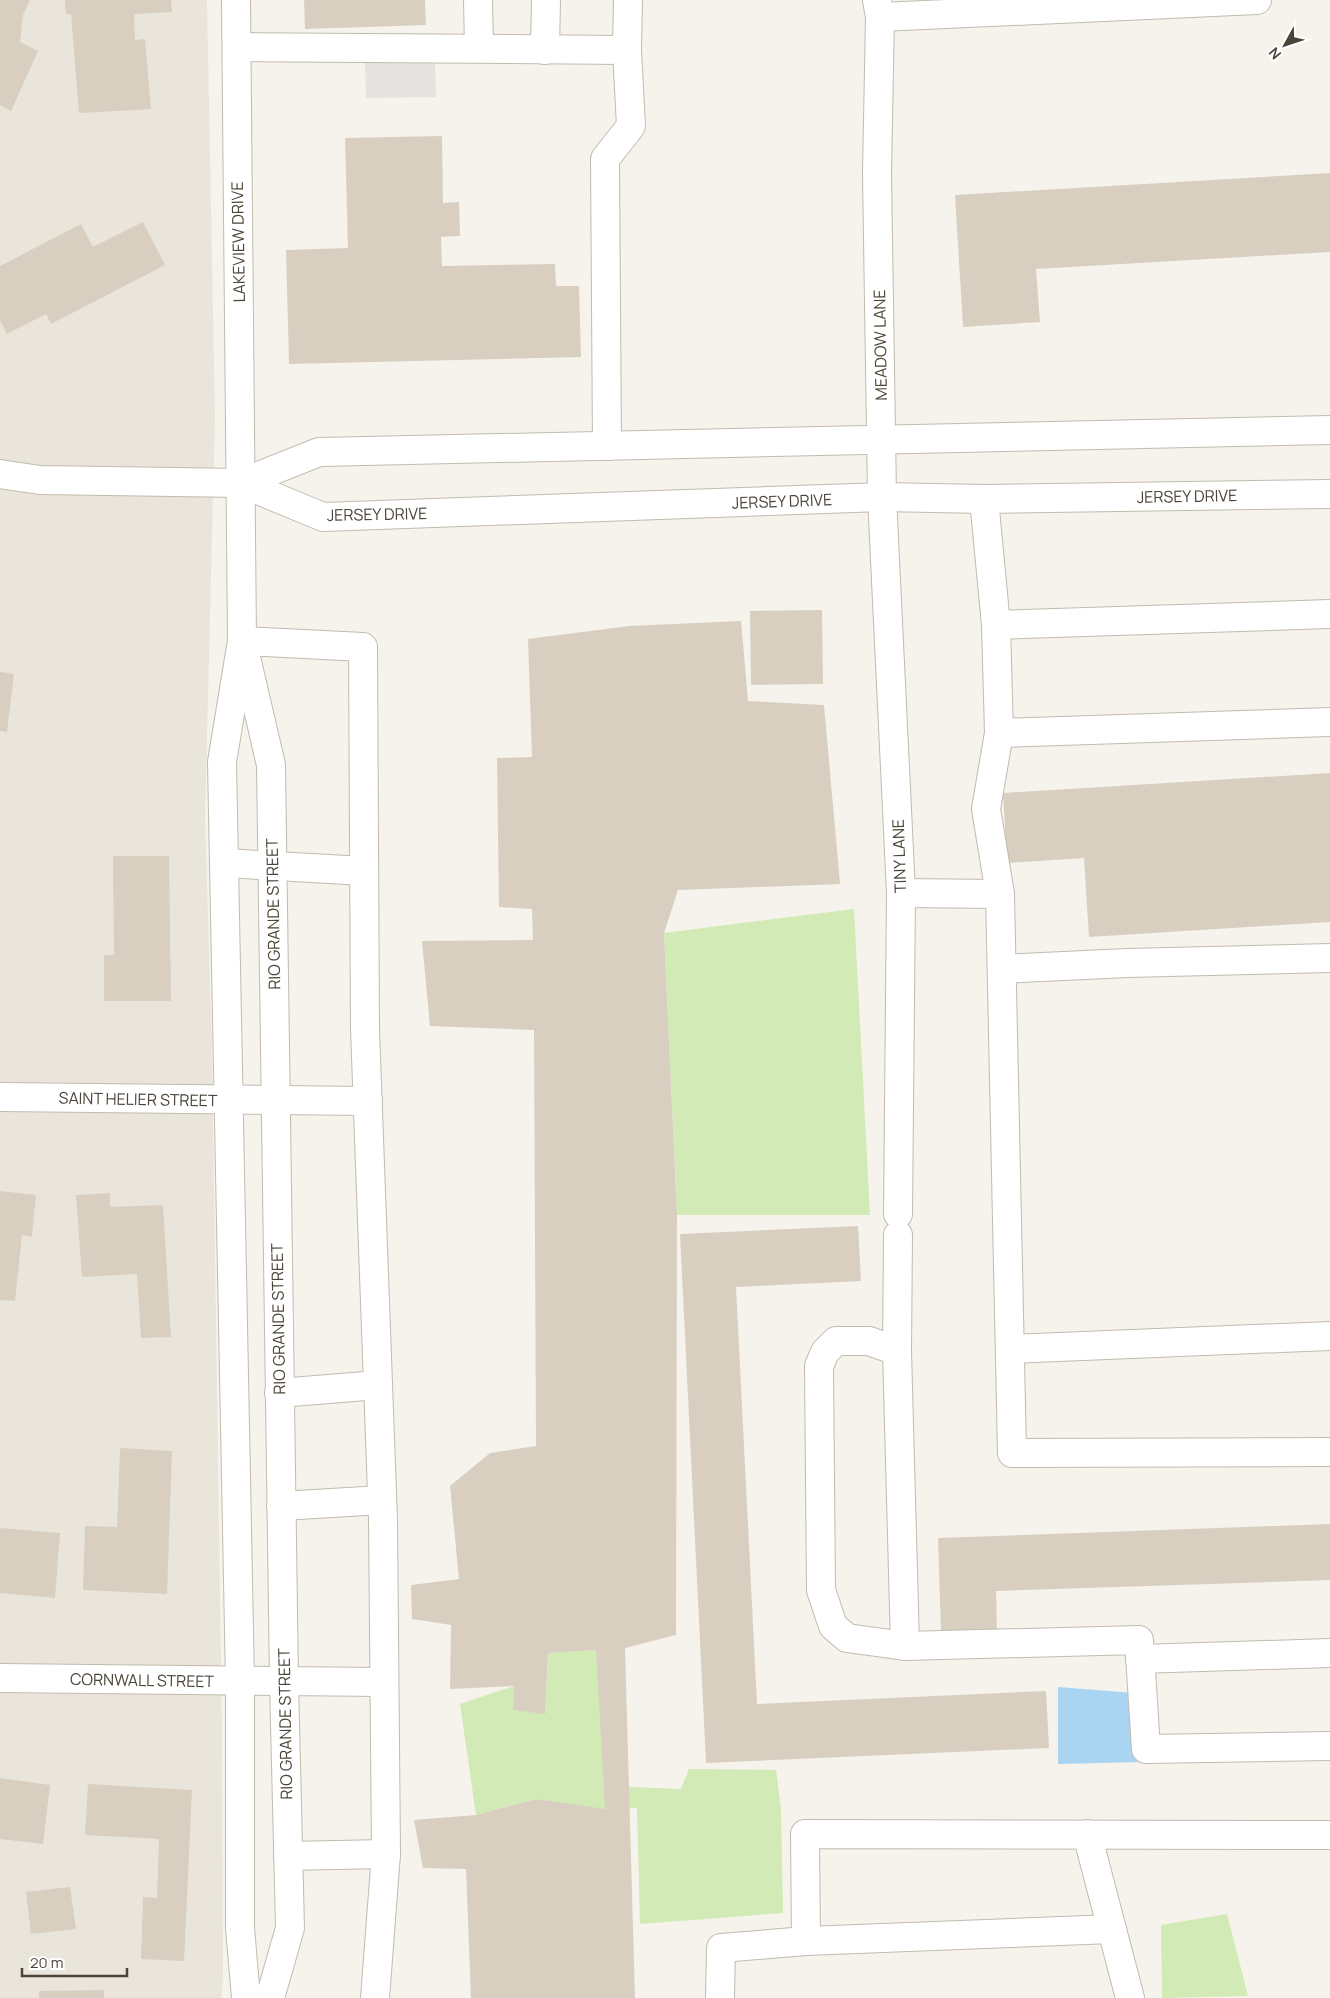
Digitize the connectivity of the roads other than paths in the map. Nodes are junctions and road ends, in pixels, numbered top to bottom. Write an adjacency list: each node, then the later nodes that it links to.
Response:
1 (236, 0): 7 (street, LAKEVIEW DRIVE)
2 (478, 0): 8 (street)
3 (546, 0): 9 (street)
4 (628, 0): 10 (street)
5 (1257, 0): 6 (street)
6 (878, 8): 12 (street, MEADOW LANE)
7 (236, 47): 8 (street); 15 (street, LAKEVIEW DRIVE)
8 (479, 48): 9 (street)
9 (545, 50): 10 (street)
10 (627, 50): 13 (street)
11 (1330, 430): 12 (street, JERSEY DRIVE)
12 (881, 442): 13 (street, JERSEY DRIVE); 17 (street, MEADOW LANE)
13 (607, 446): 15 (street, JERSEY DRIVE)
14 (0, 474): 15 (street, JERSEY DRIVE)
15 (241, 483): 17 (street, JERSEY DRIVE); 21 (street, RIO GRANDE STREET)
16 (1330, 494): 18 (street, JERSEY DRIVE)
17 (882, 497): 18 (street, JERSEY DRIVE); 27 (street, TINY LANE)
18 (984, 498): 20 (street)
19 (1330, 614): 20 (street)
20 (996, 625): 23 (street)
21 (242, 641): 24 (street, RIO GRANDE STREET); 25 (street, RIO GRANDE STREET); 26 (street)
22 (1330, 722): 23 (street)
23 (999, 733): 28 (street)
24 (224, 863): 25 (street); 32 (street, RIO GRANDE STREET)
25 (272, 866): 26 (street); 33 (street, RIO GRANDE STREET)
26 (364, 871): 34 (street)
27 (901, 893): 28 (street); 37 (street, TINY LANE)
28 (1000, 894): 30 (street)
29 (1330, 958): 30 (street)
30 (1002, 969): 36 (street)
31 (0, 1097): 32 (street, SAINT HELIER STREET)
32 (227, 1100): 33 (street, SAINT HELIER STREET); 47 (street, RIO GRANDE STREET)
33 (275, 1101): 34 (street, SAINT HELIER STREET); 39 (street, RIO GRANDE STREET)
34 (368, 1101): 38 (street)
35 (1330, 1336): 36 (street)
36 (1010, 1349): 40 (street)
37 (897, 1351): 43 (street, TINY LANE); 43 (street)
38 (378, 1385): 39 (street); 41 (street)
39 (280, 1393): 42 (street, RIO GRANDE STREET)
40 (1330, 1452)
41 (382, 1500): 42 (street); 49 (street)
42 (281, 1506): 48 (street, RIO GRANDE STREET)
43 (905, 1646): 45 (street)
44 (1330, 1653): 45 (street)
45 (1140, 1659): 50 (street)
46 (0, 1678): 47 (street, CORNWALL STREET)
47 (240, 1682): 48 (street, CORNWALL STREET); 57 (street, RIO GRANDE STREET)
48 (284, 1682): 49 (street, CORNWALL STREET); 54 (street, RIO GRANDE STREET)
49 (384, 1682): 53 (street)
50 (1330, 1746)
51 (1087, 1834): 52 (street); 55 (street); 56 (street)
52 (1330, 1834)
53 (386, 1854): 54 (street); 59 (street)
54 (288, 1856): 58 (street, RIO GRANDE STREET)
55 (1112, 1929): 56 (street); 61 (street)
56 (806, 1941): 60 (street)
57 (246, 1998)
58 (270, 1998)
59 (375, 1998)
60 (720, 1998)
61 (1130, 1998)

